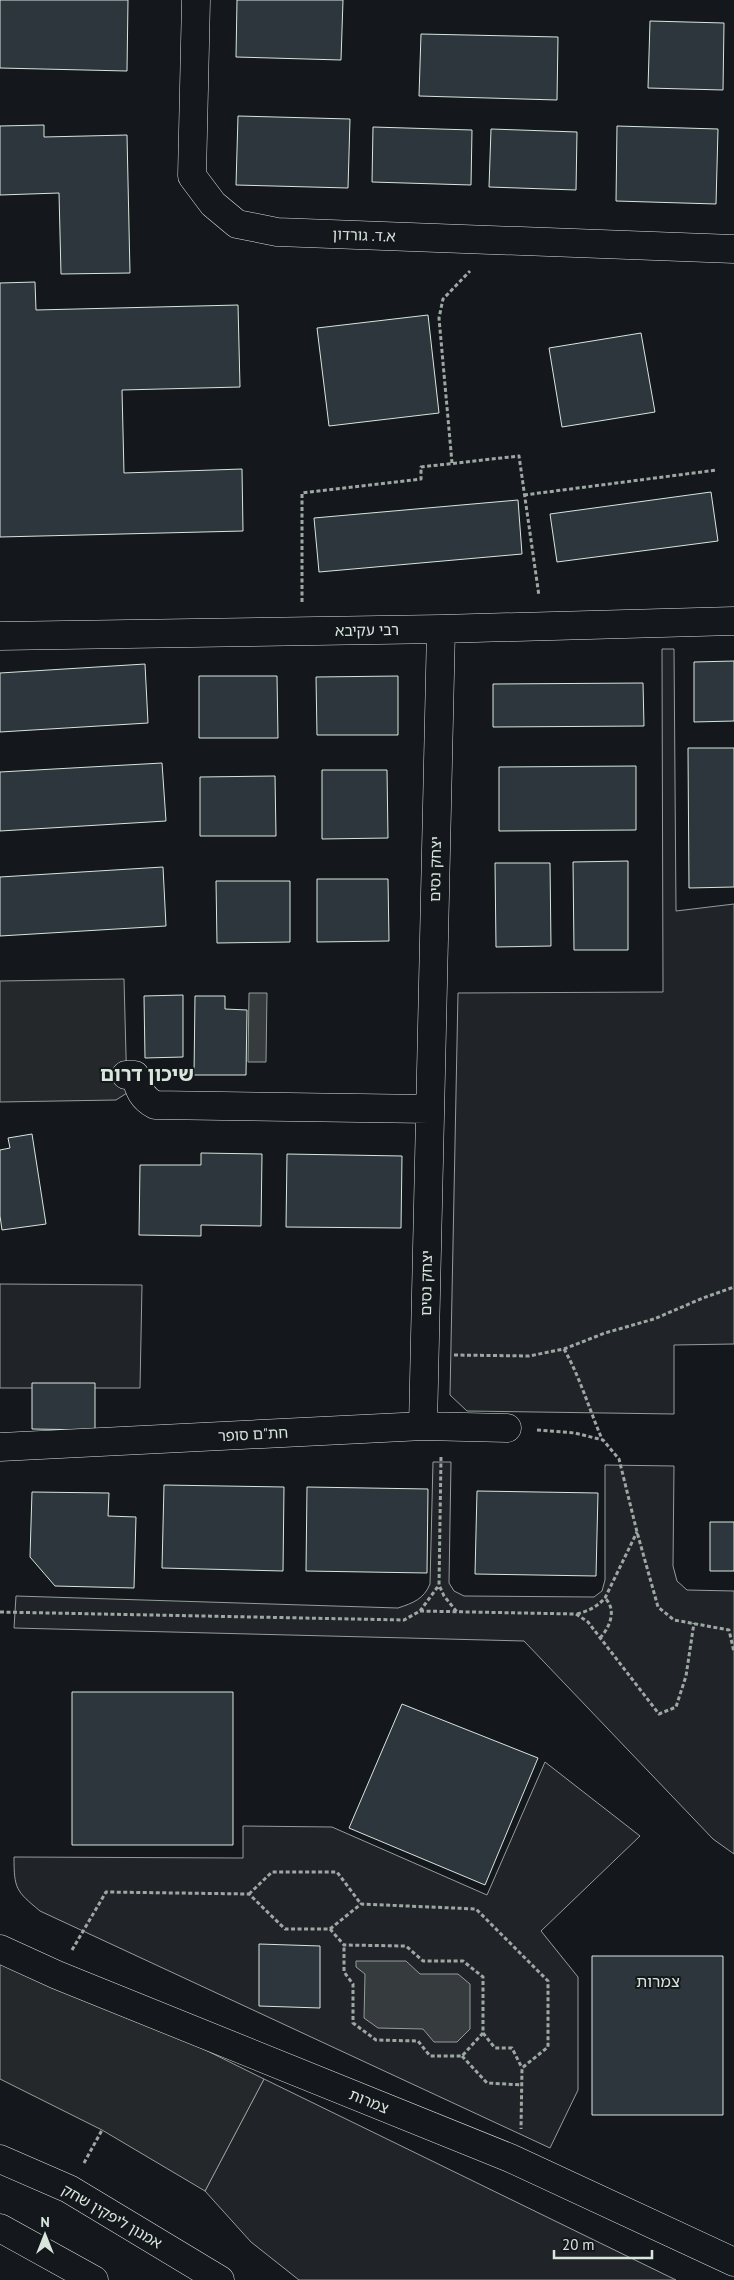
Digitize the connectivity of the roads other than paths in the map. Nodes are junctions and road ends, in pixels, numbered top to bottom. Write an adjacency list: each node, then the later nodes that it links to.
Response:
1 (196, 0): 2 (street, א.ד. גורדון)
2 (734, 249)
3 (734, 621): 4 (street, רבי עקיבא)
4 (441, 629): 5 (street, רבי עקיבא); 7 (street, יצחק נסים)
5 (0, 636)
6 (126, 1075): 7 (street)
7 (429, 1109): 8 (street, יצחק נסים)
8 (432, 1426): 9 (street, חת"ם סופר); 10 (street, חת"ם סופר)
9 (507, 1428)
10 (0, 1447)
11 (0, 1948): 14 (street, צמרות)
12 (0, 2159): 16 (street, אמנון ליפקין שחק)
13 (0, 2228): 15 (street)
14 (734, 2262)
15 (94, 2280)
16 (220, 2280)

